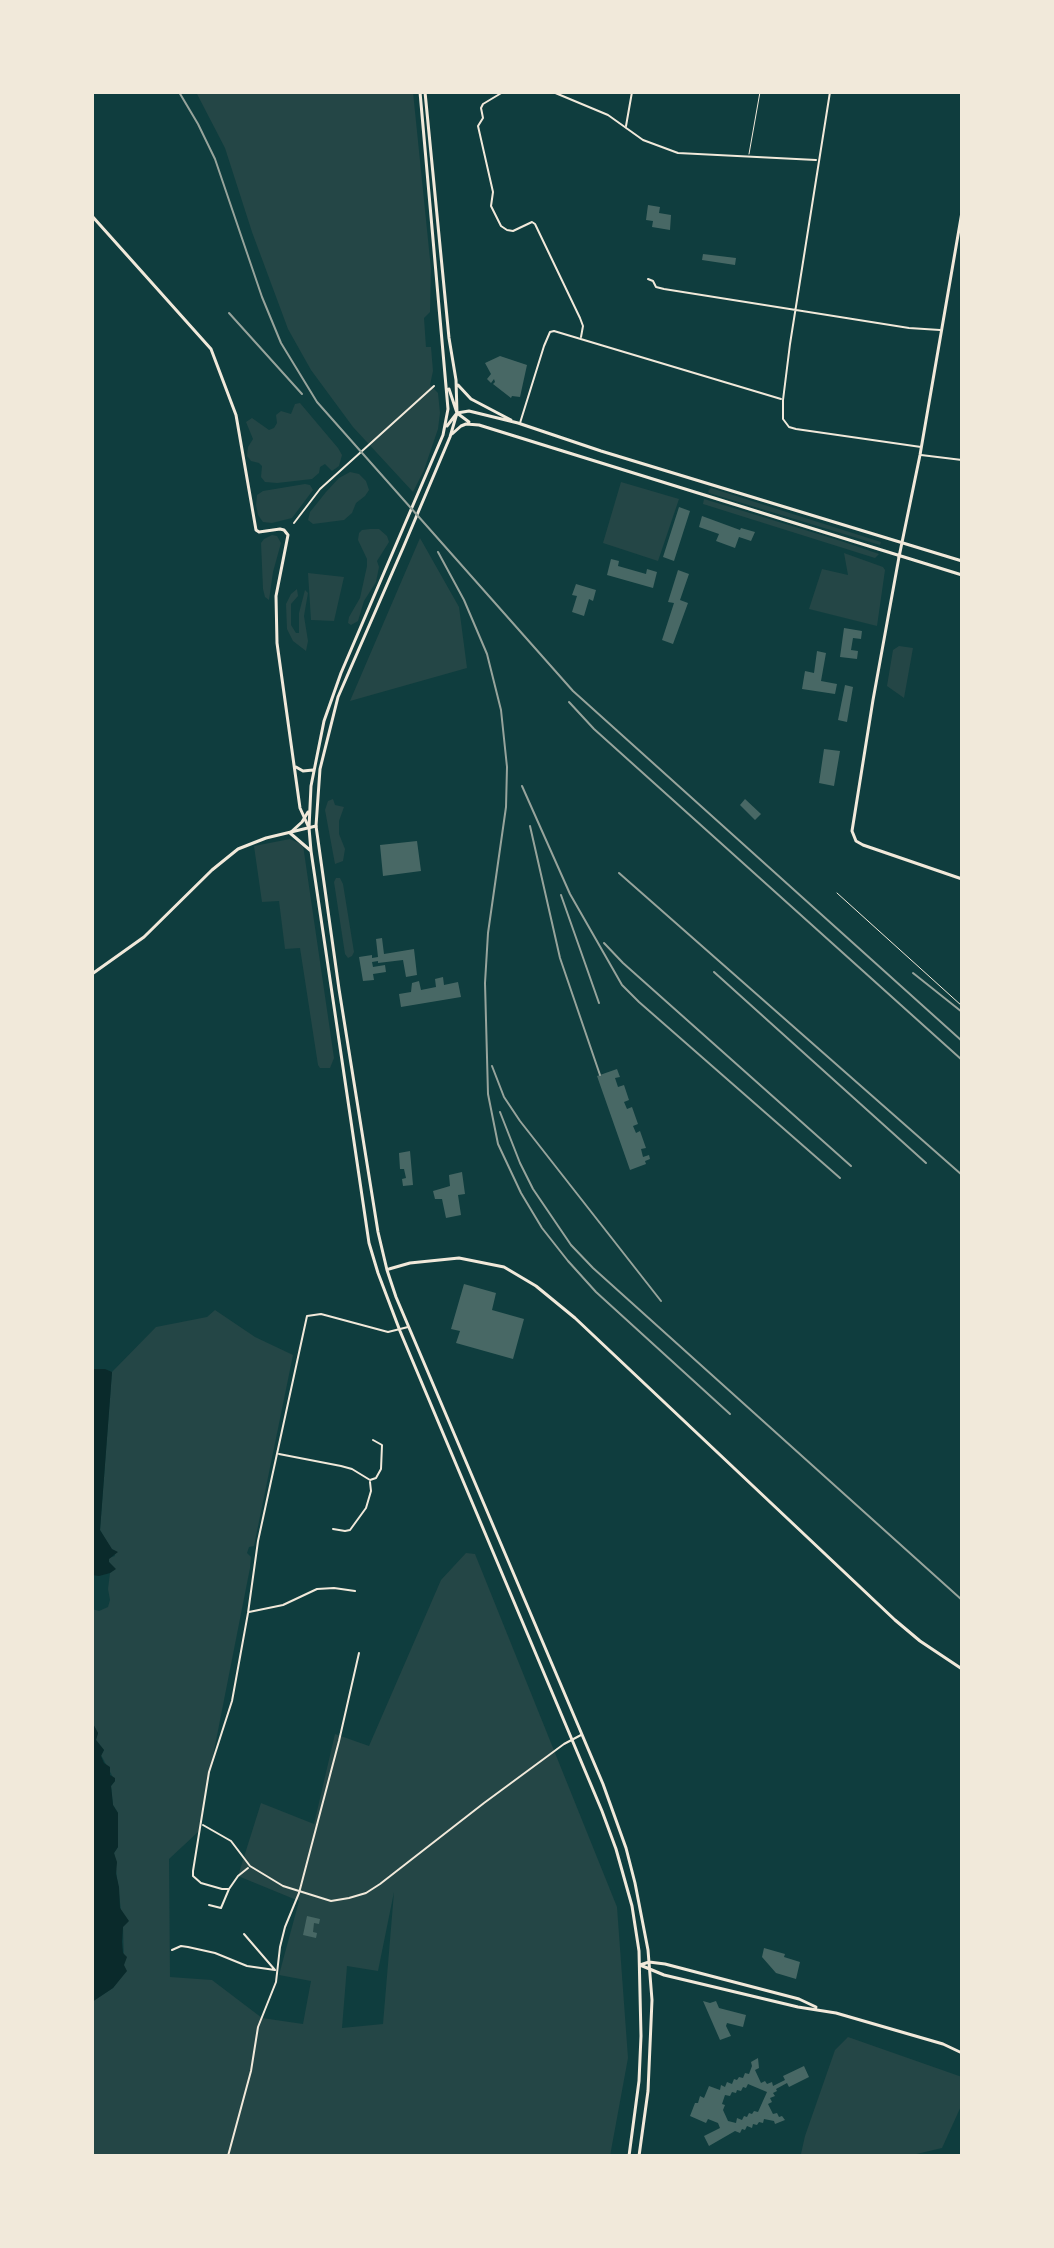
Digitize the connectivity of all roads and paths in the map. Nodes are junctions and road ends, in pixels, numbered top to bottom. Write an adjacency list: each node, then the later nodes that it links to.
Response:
1 (423, 92): 16 (main road); 17 (main road)
2 (503, 92): 15 (street)
3 (553, 92): 7 (street)
4 (632, 92): 7 (street)
5 (760, 92): 8 (lane)
6 (830, 92): 9 (street)
7 (626, 128): 8 (street)
8 (749, 157): 9 (street)
9 (819, 160): 13 (street)
10 (962, 212): 14 (main road)
11 (92, 216): 34 (main road)
12 (648, 279): 13 (street)
13 (796, 309): 14 (street); 19 (street)
14 (941, 330): 26 (main road)
15 (581, 338): 19 (street); 23 (street)
16 (456, 380): 21 (main road); 23 (main road)
17 (447, 381): 21 (main road); 24 (main road)
18 (434, 386): 29 (street)
19 (783, 400): 26 (street)
20 (474, 412): 21 (main road); 22 (main road); 23 (main road)
21 (457, 413): 22 (main road); 24 (main road); 25 (main road)
22 (473, 424): 25 (main road); 31 (main road)
23 (519, 424): 30 (main road)
24 (445, 429): 36 (main road)
25 (450, 437): 35 (main road)
26 (921, 447): 27 (main road)
27 (920, 455): 28 (street); 30 (main road)
28 (962, 460)
29 (294, 523)
30 (902, 544): 31 (main road); 32 (main road)
31 (899, 557): 33 (main road); 43 (main road)
32 (962, 561)
33 (962, 575)
34 (296, 767): 36 (main road); 38 (main road)
35 (320, 769): 36 (main road); 39 (main road)
36 (313, 770): 37 (main road)
37 (309, 810): 38 (main road); 40 (main road)
38 (304, 819): 40 (main road); 41 (main road)
39 (316, 826): 40 (main road); 47 (main road)
40 (309, 828): 41 (main road); 42 (main road)
41 (290, 833): 42 (main road); 45 (main road)
42 (311, 851): 48 (main road)
43 (962, 879)
44 (837, 893): 46 (lane)
45 (92, 974)
46 (962, 1006)
47 (387, 1270): 48 (main road); 49 (main road); 58 (main road)
48 (378, 1273): 50 (main road)
49 (409, 1326): 50 (street); 59 (main road)
50 (400, 1331): 52 (street); 60 (main road)
51 (373, 1440): 53 (street)
52 (277, 1454): 53 (street); 56 (street)
53 (370, 1480): 54 (street)
54 (333, 1529)
55 (355, 1591): 56 (street)
56 (248, 1613): 61 (street)
57 (359, 1653): 64 (street)
58 (962, 1669)
59 (581, 1735): 60 (street); 68 (main road)
60 (572, 1739): 64 (street); 69 (main road)
61 (202, 1824): 62 (street); 63 (street)
62 (250, 1866): 63 (street); 64 (street)
63 (229, 1889): 65 (street)
64 (299, 1893): 70 (street)
65 (209, 1905)
66 (244, 1934): 70 (street)
67 (172, 1950): 70 (street)
68 (649, 1962): 69 (main road); 71 (main road); 72 (main road)
69 (640, 1965): 71 (main road); 77 (main road)
70 (276, 1970): 76 (street)
71 (649, 1970): 73 (main road); 78 (main road)
72 (749, 1986): 73 (street); 74 (main road)
73 (747, 1994): 74 (main road)
74 (820, 2009): 75 (main road)
75 (962, 2053)
76 (228, 2156)
77 (629, 2156)
78 (639, 2156)

